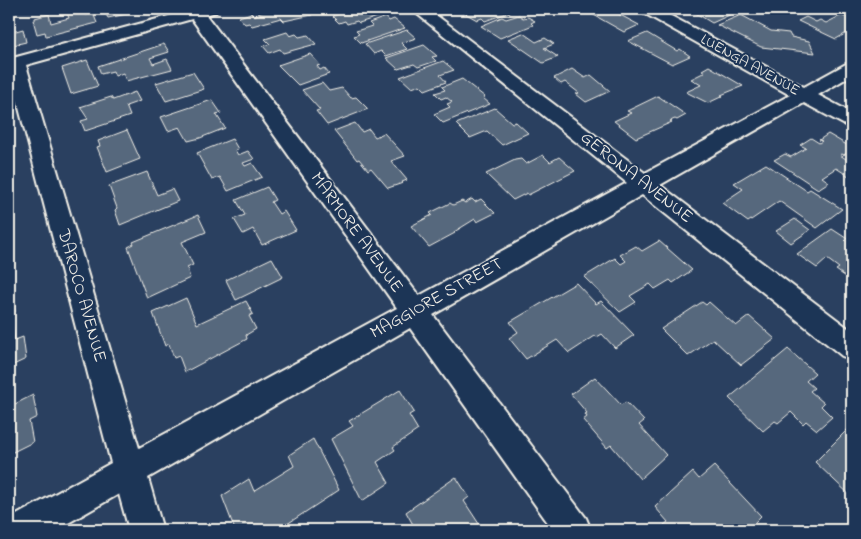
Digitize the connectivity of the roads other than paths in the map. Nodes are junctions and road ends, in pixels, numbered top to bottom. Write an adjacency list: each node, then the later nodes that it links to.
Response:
1 (419, 9): 8 (street, GERONA AVENUE)
2 (647, 9): 6 (street, LUENGA AVENUE)
3 (200, 10): 4 (street); 9 (street, MARMORE AVENUE)
4 (12, 63): 11 (street, DAROCO AVENUE)
5 (852, 68): 6 (street, MAGGIORE STREET)
6 (804, 95): 7 (street, LUENGA AVENUE); 8 (street, MAGGIORE STREET)
7 (852, 121)
8 (644, 184): 9 (street, MAGGIORE STREET); 10 (street, GERONA AVENUE)
9 (414, 312): 11 (street, MAGGIORE STREET); 14 (street, MARMORE AVENUE)
10 (852, 347)
11 (130, 472): 12 (street, MAGGIORE STREET); 13 (street, DAROCO AVENUE)
12 (23, 530)
13 (146, 530)
14 (574, 530)

